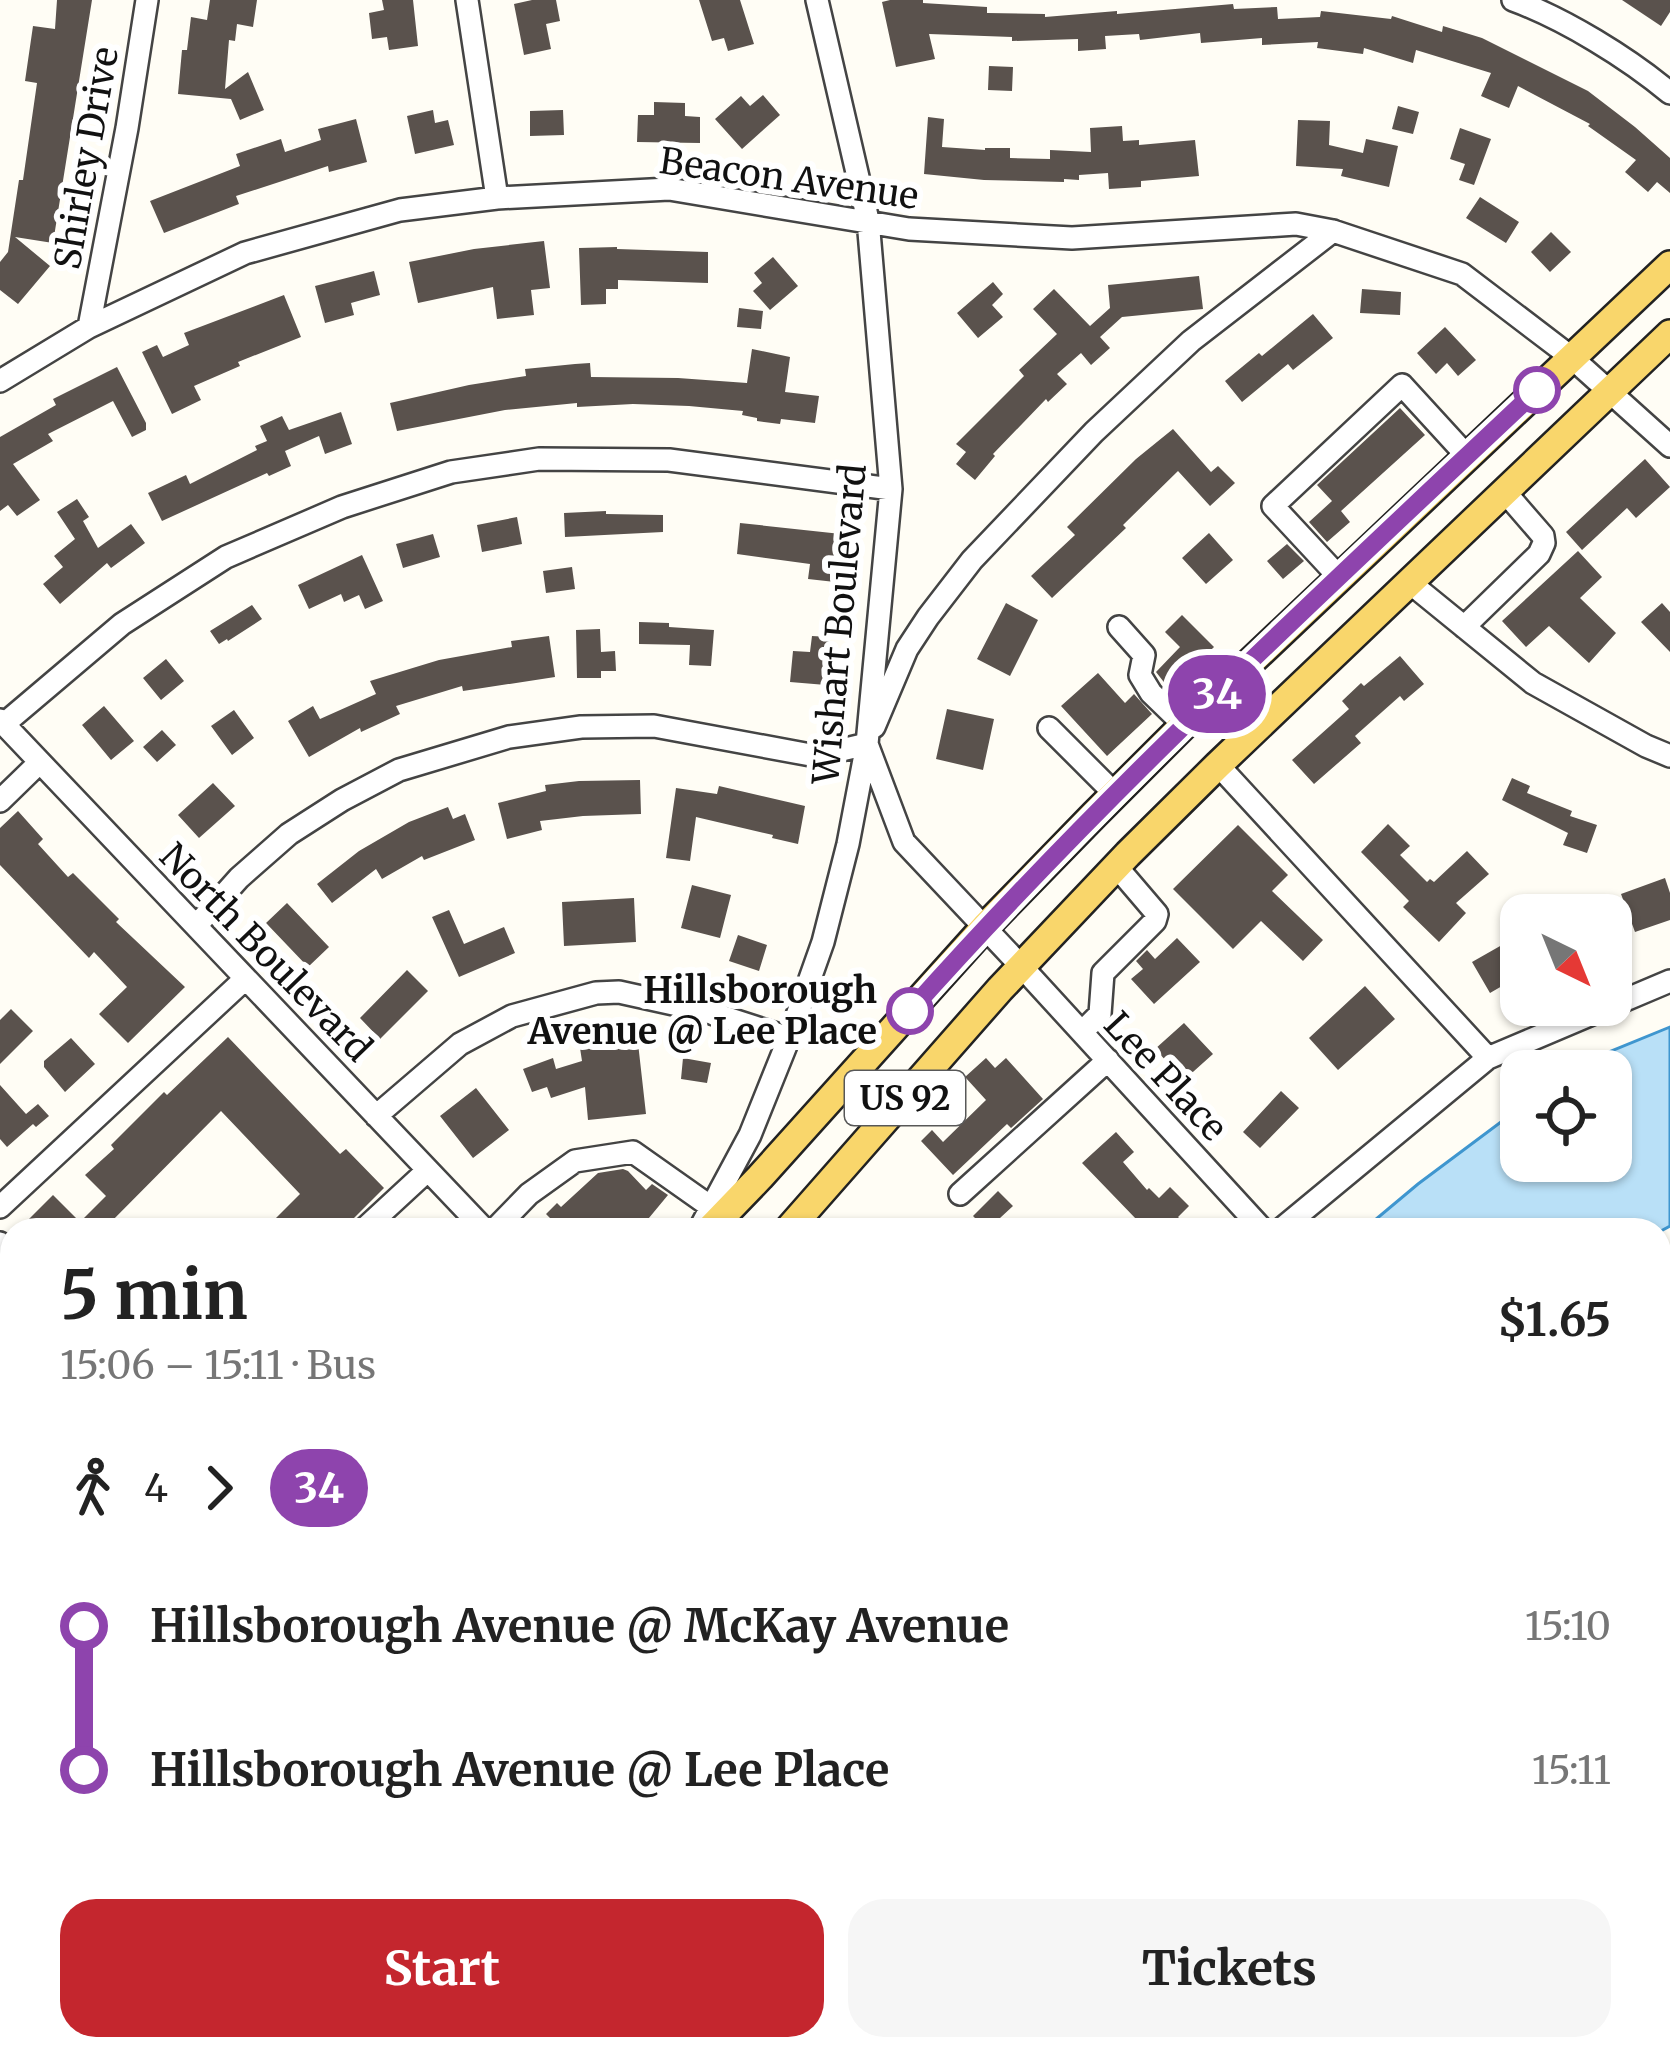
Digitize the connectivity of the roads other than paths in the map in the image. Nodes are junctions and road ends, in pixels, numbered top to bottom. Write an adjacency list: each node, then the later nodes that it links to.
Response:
1 (147, 0): 10 (street, Shirley Drive)
2 (467, 0): 6 (street)
3 (817, 0): 7 (street, Wishart Boulevard)
4 (1514, 0): 5 (street)
5 (1670, 93)
6 (497, 198): 7 (street, Beacon Avenue); 10 (street, Beacon Avenue)
7 (868, 220): 8 (street, Beacon Avenue); 17 (street, Wishart Boulevard)
8 (1333, 231): 12 (street, Beacon Avenue); 26 (street)
9 (1670, 265): 12 (main road, US 92)
10 (89, 326): 13 (street, Beacon Avenue)
11 (1670, 334): 14 (main road, US 92)
12 (1571, 357): 14 (street, Beacon Avenue); 16 (main road, US 92)
13 (0, 381)
14 (1607, 392): 15 (street, Beacon Avenue); 18 (main road, US 92)
15 (1670, 446)
16 (1467, 456): 19 (main road, US 92); 19 (street)
17 (891, 489): 23 (street); 26 (street, Wishart Boulevard)
18 (1504, 491): 20 (main road, US 92); 22 (street)
19 (1339, 578): 24 (main road, US 92)
20 (1409, 582): 22 (street); 29 (main road, US 92)
21 (1118, 627): 24 (street)
22 (1464, 627): 27 (street)
23 (2, 722): 28 (street, North Boulevard)
24 (1184, 725): 30 (main road, US 92)
25 (1049, 728): 30 (street)
26 (866, 744): 33 (street); 34 (street, Lee Place); 39 (street, Wishart Boulevard)
27 (1670, 756)
28 (40, 762): 31 (street); 33 (street, North Boulevard)
29 (1217, 765): 32 (main road, US 92); 40 (street)
30 (1115, 794): 34 (main road, US 92)
31 (0, 800)
32 (1116, 866): 35 (main road, US 92); 38 (street)
33 (196, 926): 36 (street, North Boulevard)
34 (985, 927): 35 (street, Lee Place); 51 (main road, US 92)
35 (1021, 966): 38 (street, Lee Place); 52 (main road, US 92)
36 (245, 979): 42 (street, North Boulevard); 45 (street)
37 (1670, 981): 40 (street)
38 (1082, 1032): 41 (street, Lee Place)
39 (789, 1038): 42 (street); 50 (street, Wishart Boulevard)
40 (1489, 1058): 54 (street)
41 (1108, 1060): 44 (street); 53 (street, Lee Place)
42 (376, 1116): 43 (street, North Boulevard)
43 (428, 1170): 46 (street); 47 (street, North Boulevard)
44 (960, 1194)
45 (0, 1207)
46 (376, 1218)
47 (466, 1218)
48 (506, 1218): 49 (street)
49 (709, 1218)
50 (710, 1218)
51 (711, 1218)
52 (799, 1218)
53 (1252, 1218)
54 (1295, 1218)

